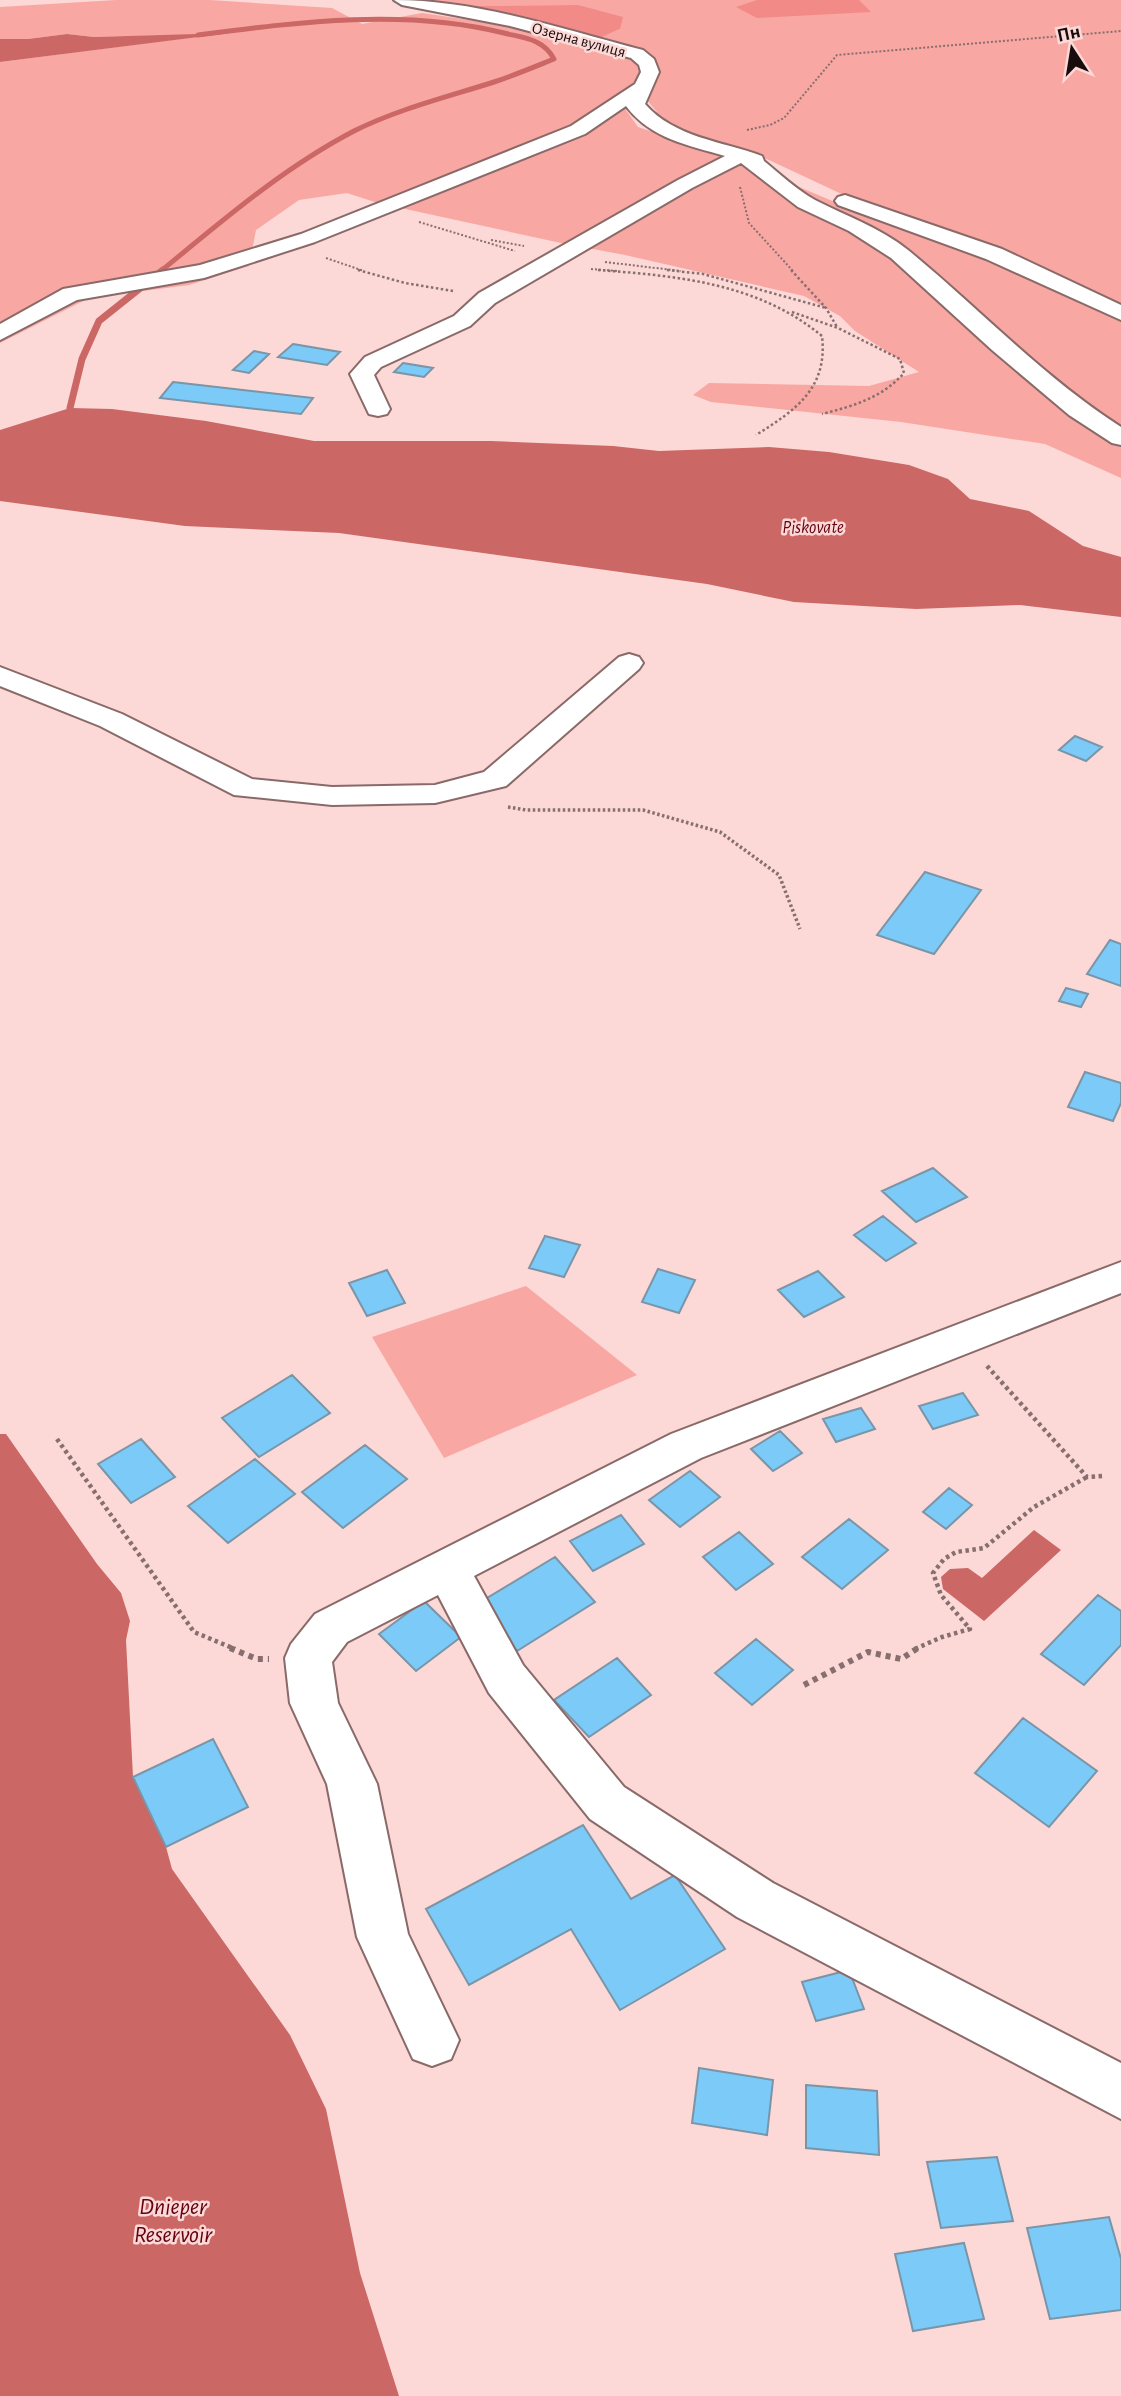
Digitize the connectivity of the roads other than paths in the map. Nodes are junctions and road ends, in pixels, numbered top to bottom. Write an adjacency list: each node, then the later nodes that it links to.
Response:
1 (402, 0): 2 (street, Озерна вулиця)
2 (643, 87): 3 (street, Озерна вулиця); 5 (street)
3 (743, 155): 4 (street, Озерна вулиця); 6 (street); 7 (street)
4 (1121, 313)
5 (0, 333)
6 (378, 409)
7 (1121, 438)
8 (629, 663): 9 (street)
9 (0, 676)
10 (1121, 1278): 11 (street)
11 (447, 1569): 12 (street); 13 (street)
12 (432, 2040)
13 (1121, 2092)

